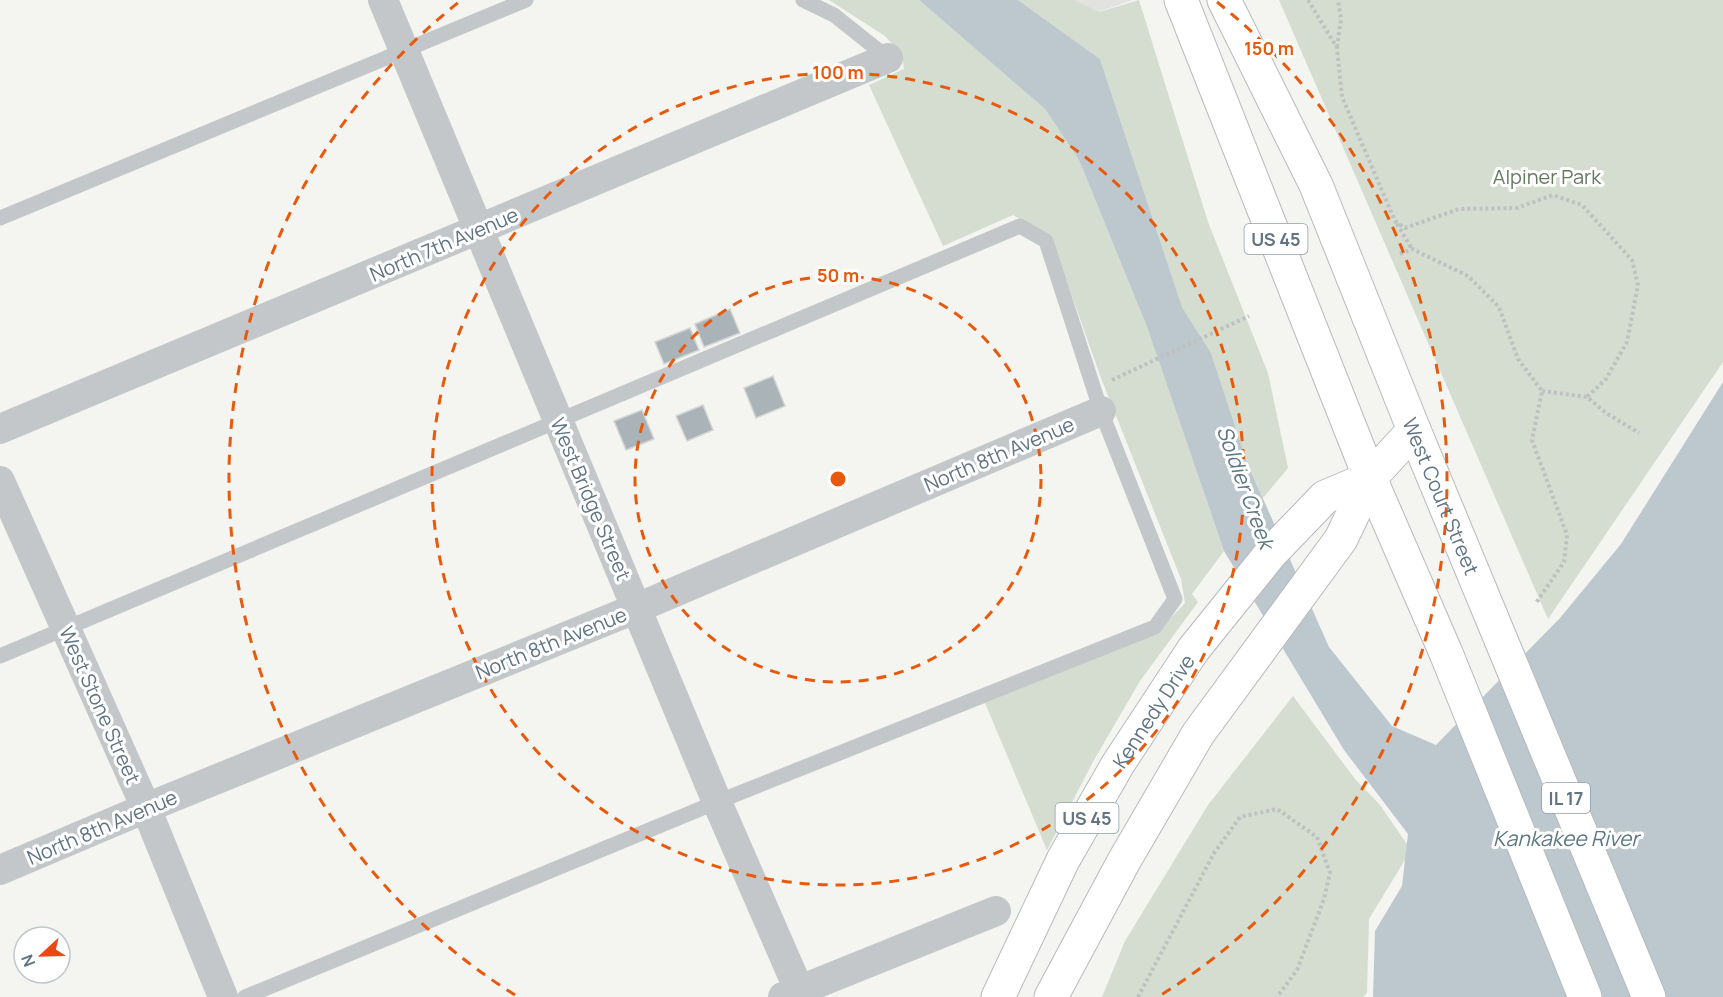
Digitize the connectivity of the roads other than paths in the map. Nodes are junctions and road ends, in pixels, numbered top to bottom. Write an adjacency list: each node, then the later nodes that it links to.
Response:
1 (383, 0): 6 (street, West Bridge Street)
2 (526, 0): 6 (lane)
3 (803, 0): 7 (lane)
4 (1181, 0): 14 (main road, US 45)
5 (1224, 0): 13 (main road, West Court Street / US 45)
6 (405, 52): 8 (lane); 9 (street, West Bridge Street)
7 (888, 58): 9 (street, North 7th Avenue)
8 (0, 218)
9 (478, 230): 11 (street, West Bridge Street); 12 (street, North 7th Avenue)
10 (1101, 411): 11 (lane); 16 (street, North 8th Avenue); 19 (lane)
11 (558, 422): 16 (street, West Bridge Street); 17 (lane)
12 (0, 429)
13 (1414, 430): 14 (main road, Kennedy Drive / US 45); 29 (main road, West Court Street / IL 17)
14 (1370, 478): 26 (main road, Kennedy Drive / US 45); 27 (main road, Kennedy Drive / US 45); 28 (main road, IL 17)
15 (0, 481): 17 (street, West Stone Street)
16 (637, 608): 19 (street, West Bridge Street); 20 (street, North 8th Avenue)
17 (66, 628): 18 (lane); 20 (street, West Stone Street)
18 (0, 656)
19 (717, 802): 23 (street, West Bridge Street); 25 (lane)
20 (146, 808): 21 (street, North 8th Avenue); 24 (street, West Stone Street)
21 (0, 870)
22 (996, 911): 23 (street)
23 (795, 995)
24 (223, 997)
25 (245, 997)
26 (998, 997)
27 (1051, 997)
28 (1585, 997)
29 (1649, 997)

